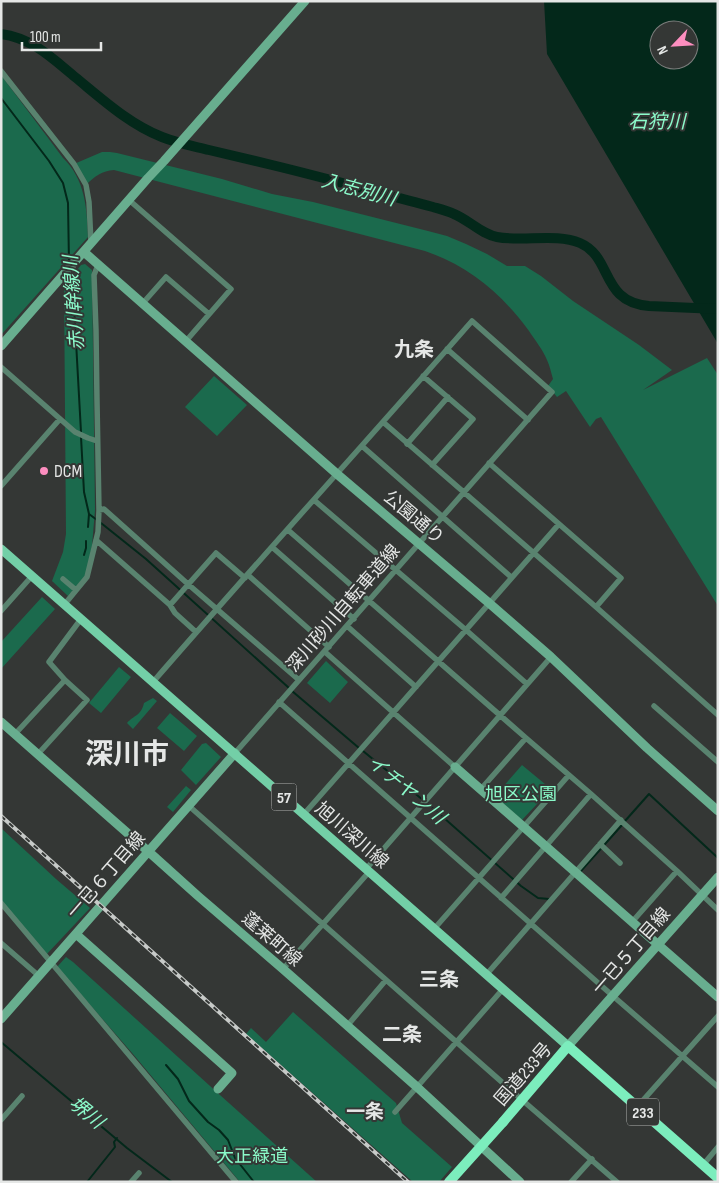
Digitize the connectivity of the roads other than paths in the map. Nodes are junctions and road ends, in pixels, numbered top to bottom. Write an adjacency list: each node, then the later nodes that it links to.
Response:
1 (305, 1): 3 (street)
2 (1, 70): 4 (street)
3 (129, 200): 4 (street); 8 (street)
4 (91, 245): 5 (street)
5 (84, 252): 6 (street, 公園通り); 10 (street)
6 (98, 265): 7 (street, 公園通り); 18 (street)
7 (143, 303): 8 (street); 9 (street, 公園通り)
8 (209, 314): 9 (street)
9 (186, 341): 23 (street, 公園通り)
10 (1, 346)
11 (447, 349): 13 (street); 16 (street); 16 (street, 深川砂川自転車道線)
12 (1, 367): 15 (street)
13 (423, 376): 14 (street); 17 (street)
14 (448, 397): 19 (street); 22 (street)
15 (60, 419): 18 (street); 24 (street)
16 (528, 420): 21 (street, 深川砂川自転車道線)
17 (382, 422): 19 (street); 20 (street)
18 (98, 441): 27 (street)
19 (408, 444): 22 (street)
20 (362, 446): 23 (street); 28 (street)
21 (489, 463): 25 (street, 深川砂川自転車道線); 29 (street)
22 (432, 465): 25 (street)
23 (337, 474): 26 (street); 32 (street, 公園通り)
24 (1, 486)
25 (464, 492): 28 (street, 深川砂川自転車道線); 35 (street)
26 (314, 500): 30 (street); 36 (street)
27 (99, 510): 31 (street); 41 (street)
28 (442, 517): 32 (street, 深川砂川自転車道線); 39 (street)
29 (559, 524): 35 (street); 47 (street)
30 (288, 530): 33 (street); 43 (street)
31 (96, 540): 42 (street); 46 (street)
32 (420, 543): 36 (street, 深川砂川自転車道線); 44 (street, 公園通り)
33 (272, 547): 38 (street); 51 (street)
34 (1, 549): 37 (main road, 旭川深川線 / 57)
35 (534, 553): 39 (street); 47 (street)
36 (396, 570): 43 (street, 深川砂川自転車道線); 53 (street)
37 (32, 576): 45 (main road, 旭川深川線 / 57); 49 (street)
38 (246, 576): 41 (street); 48 (street); 55 (street)
39 (511, 577): 44 (street)
40 (63, 579): 42 (street)
41 (189, 585): 46 (street); 48 (street)
42 (76, 590): 45 (street)
43 (369, 601): 51 (street, 深川砂川自転車道線); 57 (street)
44 (489, 603): 53 (street); 56 (street, 公園通り)
45 (64, 605): 50 (main road, 旭川深川線 / 57)
46 (170, 605): 54 (street)
47 (596, 607): 66 (street)
48 (217, 608): 54 (street); 59 (street)
49 (1, 611)
50 (81, 619): 58 (street); 60 (main road, 旭川深川線 / 57)
51 (354, 619): 52 (street, 深川砂川自転車道線)
52 (347, 626): 55 (street, 深川砂川自転車道線); 62 (street)
53 (466, 630): 57 (street); 61 (street)
54 (196, 632): 60 (street)
55 (327, 649): 59 (street, 深川砂川自転車道線); 65 (street)
56 (551, 657): 61 (street); 80 (street, 公園通り)
57 (438, 662): 62 (street); 67 (street)
58 (65, 680): 69 (street); 72 (street)
59 (299, 680): 63 (street, 深川砂川自転車道線)
60 (153, 682): 71 (main road, 旭川深川線 / 57)
61 (527, 684): 67 (street)
62 (416, 688): 65 (street)
63 (280, 702): 71 (street, 深川砂川自転車道線); 74 (street)
64 (654, 706): 73 (street)
65 (393, 713): 74 (street); 75 (street)
66 (718, 715)
67 (500, 716): 70 (street); 75 (street)
68 (1, 722): 69 (street, 蓬莱町線)
69 (15, 734): 72 (street, 蓬莱町線)
70 (526, 738): 76 (street); 77 (street)
71 (235, 753): 79 (street, 一已６丁目線); 81 (main road, 旭川深川線 / 57)
72 (38, 754): 87 (street, 蓬莱町線)
73 (718, 762)
74 (348, 763): 81 (street); 82 (street)
75 (455, 767): 77 (street); 82 (street)
76 (569, 775): 78 (street); 84 (street)
77 (481, 789): 84 (street)
78 (591, 794): 83 (street); 86 (street)
79 (188, 806): 87 (street, 一已６丁目線); 99 (street)
80 (718, 811)
81 (304, 814): 89 (main road, 旭川深川線 / 57)
82 (410, 818): 89 (street); 92 (street)
83 (620, 820): 85 (street); 90 (street)
84 (523, 826): 86 (street); 92 (street)
85 (600, 844): 88 (street); 91 (street)
86 (546, 846): 91 (street); 95 (street)
87 (149, 852): 102 (street, 一已６丁目線); 106 (street, 蓬莱町線)
88 (620, 863)
89 (367, 870): 99 (street); 101 (main road, 旭川深川線 / 57)
90 (677, 871): 94 (street); 98 (street)
91 (575, 872): 98 (street); 100 (street)
92 (478, 877): 95 (street); 101 (street)
93 (718, 877): 94 (street, 一已５丁目線)
94 (702, 895): 97 (street); 104 (street, 一已５丁目線)
95 (501, 898): 100 (street)
96 (1, 903): 105 (street)
97 (718, 910)
98 (632, 922): 104 (street)
99 (322, 924): 106 (street); 109 (street)
100 (530, 924): 107 (street); 111 (street)
101 (434, 929): 107 (main road, 旭川深川線 / 57)
102 (76, 934): 105 (street, 一已６丁目線); 121 (street)
103 (1, 942): 108 (street)
104 (658, 944): 111 (street, 一已５丁目線); 112 (street)
105 (50, 962): 108 (street, 一已６丁目線); 133 (street)
106 (283, 970): 115 (street, 蓬莱町線)
107 (486, 974): 110 (main road, 旭川深川線 / 57)
108 (39, 976): 114 (street, 一已６丁目線)
109 (386, 980): 115 (street); 116 (street)
110 (503, 989): 116 (street); 117 (main road, 旭川深川線 / 57)
111 (612, 996): 117 (street, 一已５丁目線); 118 (street)
112 (718, 997)
113 (718, 1016): 118 (street)
114 (1, 1019)
115 (346, 1026): 119 (street, 蓬莱町線)
116 (457, 1042): 119 (street); 123 (street)
117 (568, 1046): 123 (highway, 国道233号); 124 (highway, 国道233号 / 233)
118 (683, 1056): 120 (street); 124 (street)
119 (417, 1087): 125 (street); 135 (street, 蓬莱町線)
120 (718, 1087)
121 (218, 1089)
122 (22, 1096): 126 (street)
123 (521, 1099): 128 (street); 134 (highway, 国道233号, bridge)
124 (637, 1107): 129 (highway, 国道233号 / 233)
125 (395, 1112)
126 (1, 1120)
127 (718, 1147): 129 (street)
128 (592, 1159): 136 (street); 137 (street)
129 (703, 1165): 131 (highway, 国道233号 / 233)
130 (139, 1172): 132 (street)
131 (718, 1178)
132 (131, 1182)
133 (236, 1182)
134 (449, 1182)
135 (520, 1182)
136 (571, 1182)
137 (617, 1182)

